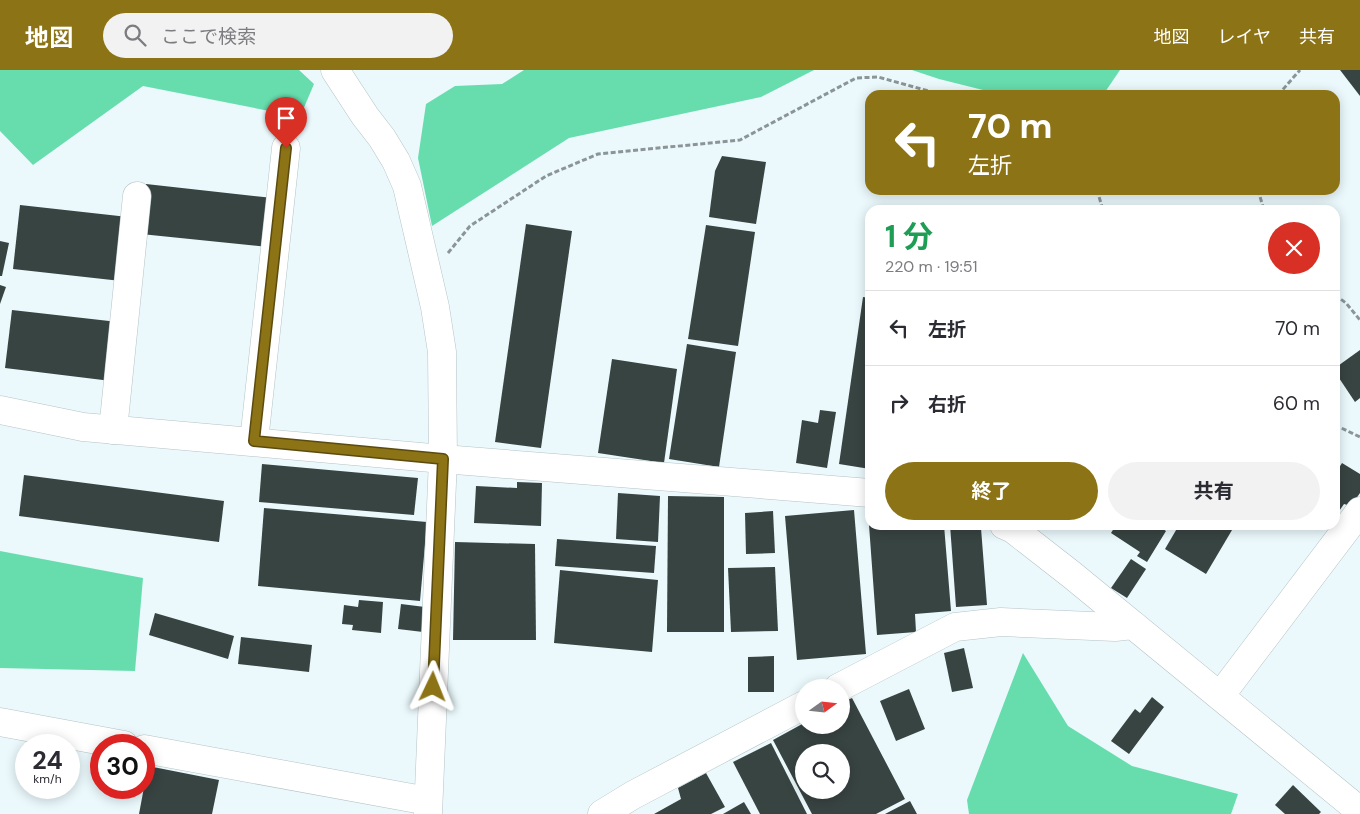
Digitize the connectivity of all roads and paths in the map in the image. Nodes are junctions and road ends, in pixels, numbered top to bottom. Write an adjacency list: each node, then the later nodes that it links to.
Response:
1 (335, 70): 7 (street)
2 (1300, 70): 4 (path)
3 (925, 90): 7 (path)
4 (1282, 90)
5 (286, 148): 14 (street)
6 (137, 196): 12 (street)
7 (428, 276): 15 (street)
8 (1340, 299): 9 (path)
9 (1360, 320)
10 (0, 410): 12 (street)
11 (1340, 427): 13 (path)
12 (113, 430): 14 (street)
13 (1360, 437)
14 (254, 441): 15 (street)
15 (443, 459): 16 (street); 26 (street)
16 (865, 493)
17 (1360, 512): 21 (street)
18 (1014, 530): 19 (street)
19 (1133, 625): 20 (street); 21 (street)
20 (850, 682)
21 (1220, 696): 27 (street)
22 (795, 710): 28 (street)
23 (0, 722): 24 (street)
24 (90, 739)
25 (155, 751): 26 (street)
26 (428, 808)
27 (1360, 811)
28 (602, 814)

